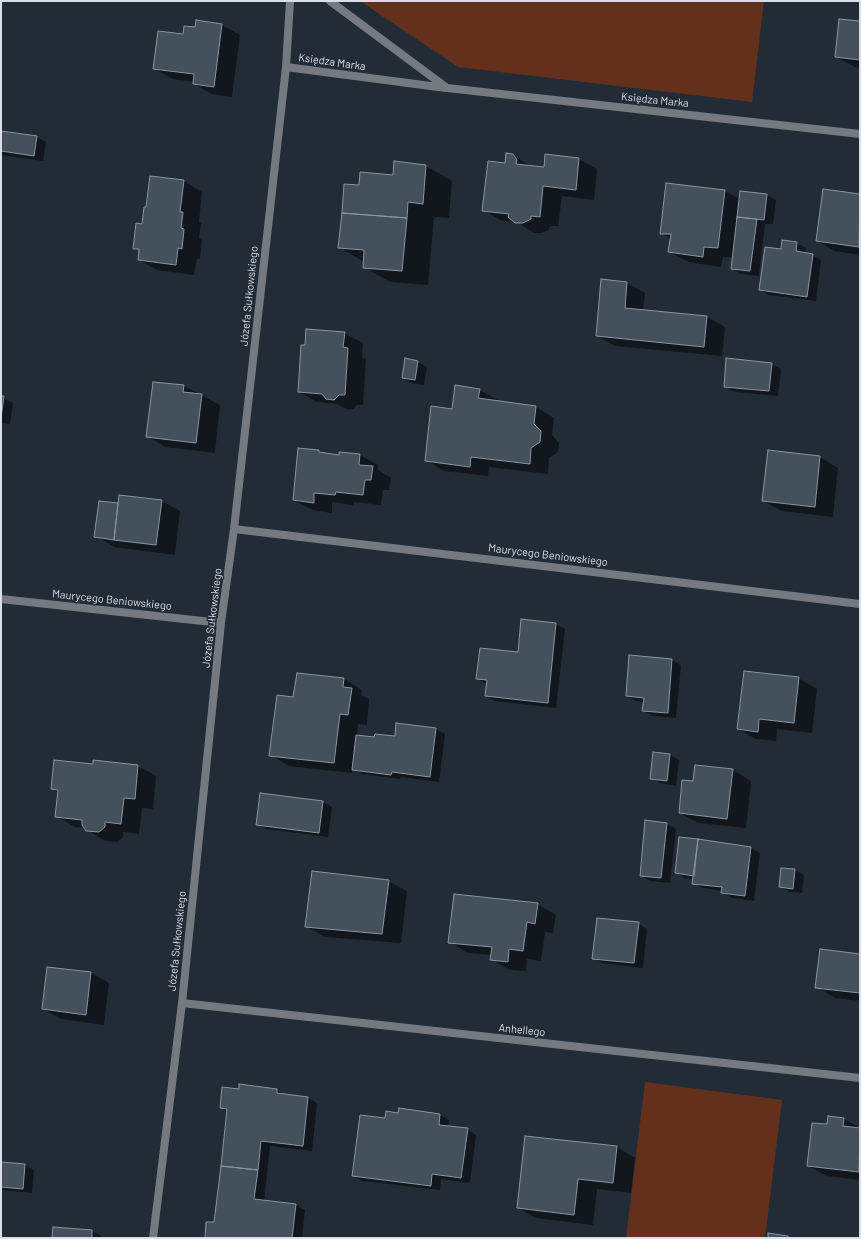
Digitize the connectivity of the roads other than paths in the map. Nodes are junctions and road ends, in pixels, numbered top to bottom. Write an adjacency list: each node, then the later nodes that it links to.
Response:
1 (290, 1): 3 (street, Józefa Sułkowskiego)
2 (330, 1): 4 (street)
3 (286, 67): 4 (street, Księdza Marka); 6 (street, Józefa Sułkowskiego)
4 (447, 88): 5 (street, Księdza Marka)
5 (860, 134)
6 (234, 529): 8 (street, Maurycego Beniowskiego); 9 (street, Józefa Sułkowskiego)
7 (1, 599): 9 (street, Maurycego Beniowskiego)
8 (860, 604)
9 (221, 623): 10 (street, Józefa Sułkowskiego)
10 (182, 1003): 11 (street, Anhellego); 12 (street, Józefa Sułkowskiego)
11 (860, 1078)
12 (153, 1238)

